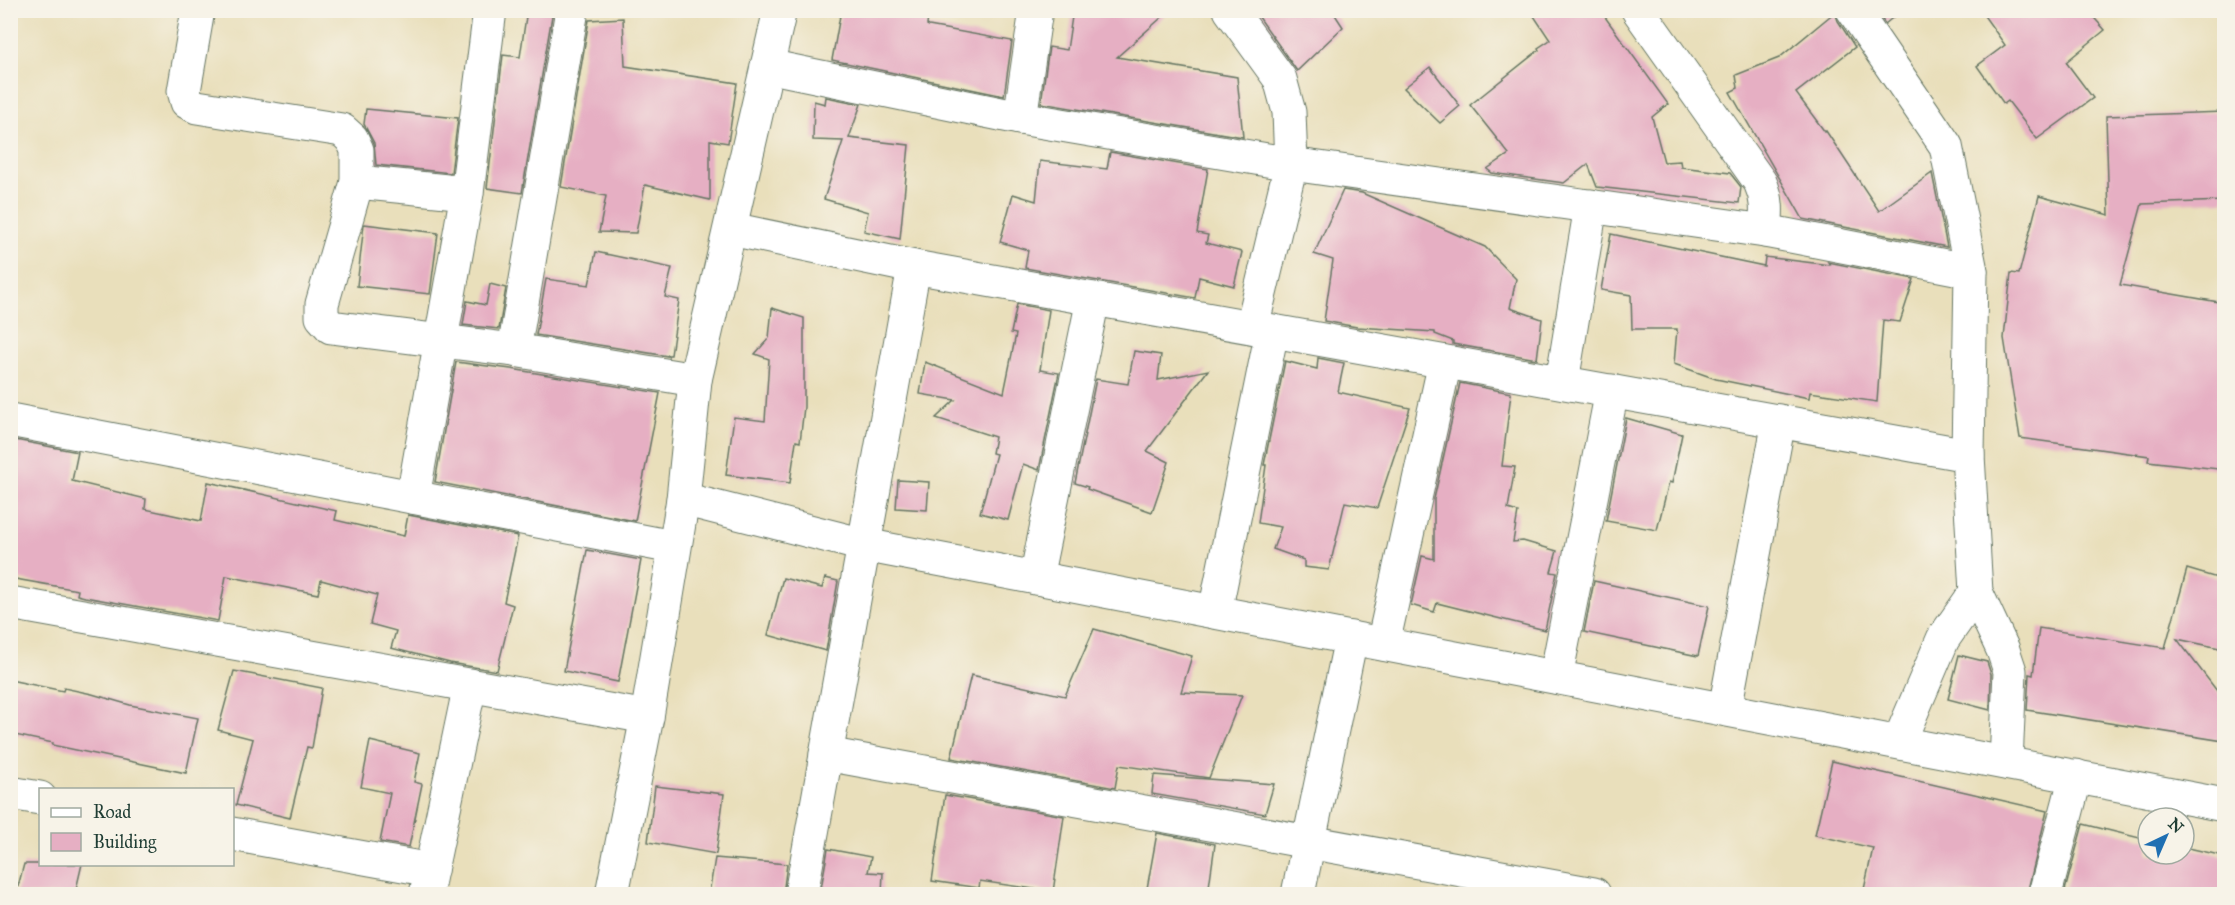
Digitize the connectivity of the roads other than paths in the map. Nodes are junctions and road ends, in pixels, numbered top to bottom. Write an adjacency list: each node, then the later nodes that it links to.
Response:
1 (198, 10): 12 (street)
2 (490, 10): 13 (street)
3 (572, 10): 22 (street)
4 (1036, 10): 10 (street)
5 (1230, 10): 11 (street)
6 (1638, 10): 16 (street)
7 (1853, 10): 18 (street)
8 (770, 12): 9 (street)
9 (767, 66): 10 (street); 15 (street)
10 (1020, 118): 11 (street)
11 (1291, 164): 14 (street); 20 (street)
12 (357, 182): 13 (street); 21 (street)
13 (466, 193): 21 (street)
14 (1591, 206): 16 (street); 25 (street)
15 (731, 229): 17 (street); 24 (street)
16 (1765, 231): 18 (street)
17 (914, 267): 19 (street); 32 (street)
18 (1971, 271): 29 (street)
19 (1093, 299): 20 (street); 34 (street)
20 (1262, 329): 23 (street); 37 (street)
21 (442, 342): 22 (street); 30 (street)
22 (514, 350): 24 (street)
23 (1445, 362): 25 (street); 39 (street)
24 (695, 380): 31 (street)
25 (1562, 382): 26 (street)
26 (1612, 391): 28 (street); 40 (street)
27 (10, 420): 30 (street)
28 (1779, 421): 29 (street); 42 (street)
29 (1968, 455): 35 (street)
30 (413, 496): 33 (street)
31 (682, 499): 32 (street); 33 (street)
32 (864, 545): 34 (street); 45 (street)
33 (673, 547): 43 (street)
34 (1036, 578): 37 (street)
35 (1976, 592): 44 (street); 46 (street)
36 (10, 603): 41 (street)
37 (1215, 612): 38 (street)
38 (1351, 638): 39 (street); 52 (street)
39 (1383, 644): 40 (street)
40 (1556, 677): 42 (street)
41 (470, 686): 43 (street); 53 (street)
42 (1725, 709): 44 (street)
43 (647, 717): 54 (street)
44 (1899, 742): 46 (street)
45 (826, 754): 52 (street); 55 (street)
46 (2006, 763): 47 (street)
47 (2076, 776): 50 (street); 58 (street)
48 (10, 793): 49 (street)
49 (39, 798)
50 (2224, 805)
51 (234, 834): 53 (street)
52 (1309, 842): 56 (street); 57 (street)
53 (429, 882)
54 (612, 894)
55 (801, 894)
56 (1298, 894)
57 (1594, 894)
58 (2045, 894)

